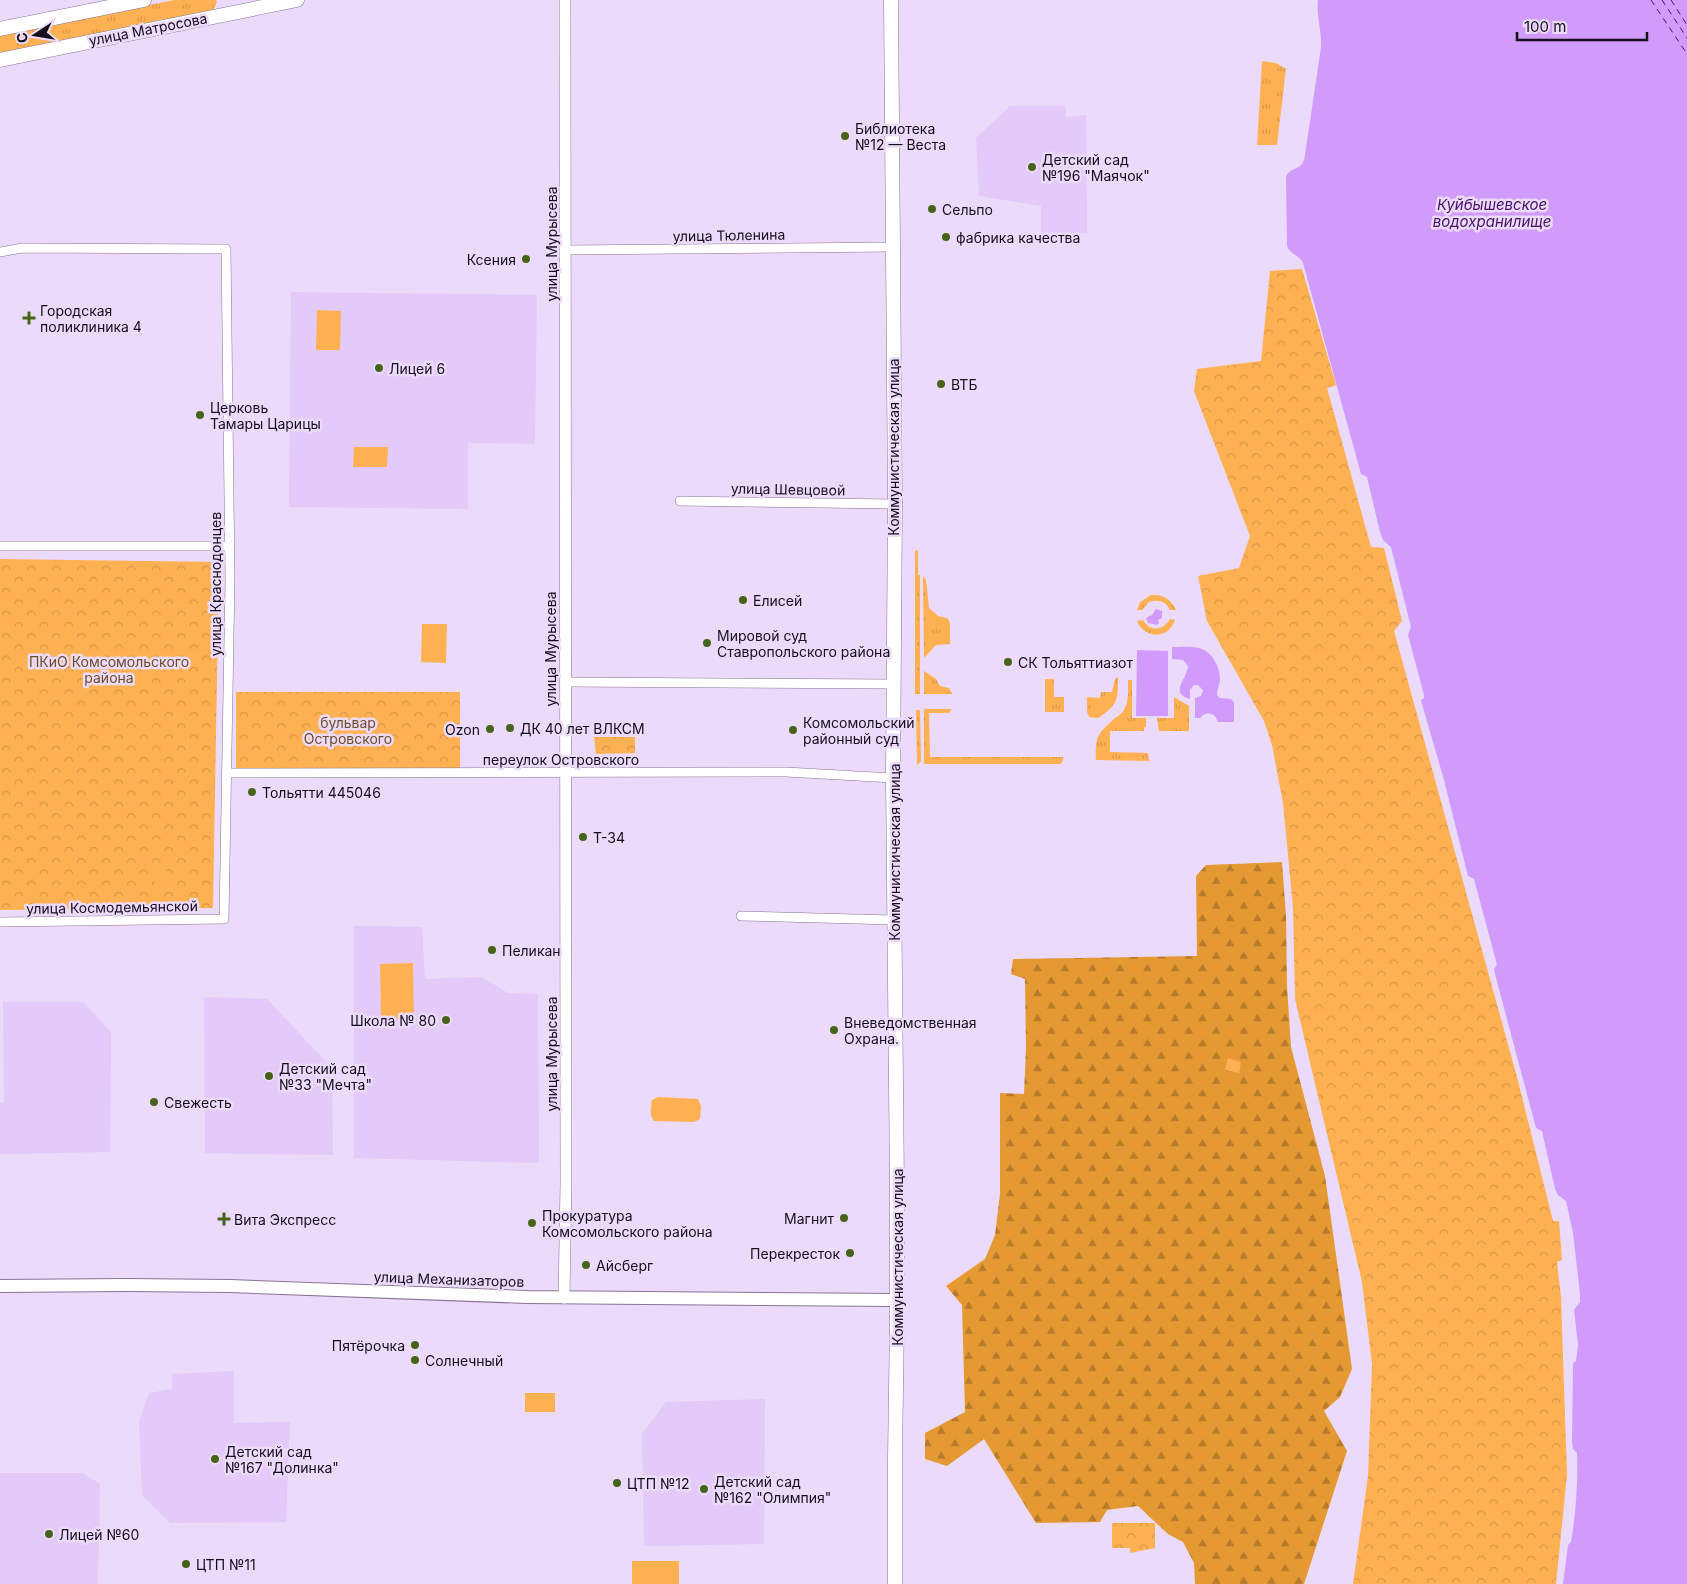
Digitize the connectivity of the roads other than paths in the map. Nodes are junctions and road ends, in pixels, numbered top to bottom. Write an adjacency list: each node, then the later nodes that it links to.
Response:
1 (144, 0): 6 (main road, улица Матросова)
2 (297, 0): 5 (main road, улица Матросова)
3 (565, 0): 9 (street, улица Мурысева)
4 (892, 0): 8 (main road, Коммунистическая улица)
5 (226, 7): 7 (main road, улица Матросова)
6 (0, 29)
7 (0, 60)
8 (892, 247): 9 (street, улица Тюленина); 12 (main road, Коммунистическая улица)
9 (566, 250): 15 (street, улица Мурысева)
10 (0, 252): 14 (street, улица Краснодонцев)
11 (680, 501): 12 (street, улица Шевцовой)
12 (895, 504): 16 (main road, Коммунистическая улица)
13 (0, 546): 14 (street)
14 (230, 546): 18 (street, улица Краснодонцев)
15 (565, 682): 16 (street); 17 (street, улица Мурысева)
16 (893, 684): 19 (main road, Коммунистическая улица)
17 (565, 773): 18 (street, переулок Островского); 19 (street, переулок Островского); 25 (street, улица Мурысева)
18 (228, 774): 21 (street, улица Краснодонцев)
19 (893, 778): 22 (main road, Коммунистическая улица)
20 (741, 916): 22 (street)
21 (224, 919): 23 (street, улица Космодемьянской)
22 (894, 920): 26 (main road, Коммунистическая улица)
23 (0, 922)
24 (0, 1286): 25 (main road, улица Механизаторов)
25 (564, 1298): 26 (main road, улица Механизаторов)
26 (897, 1300): 27 (main road, Коммунистическая улица)
27 (895, 1584)

